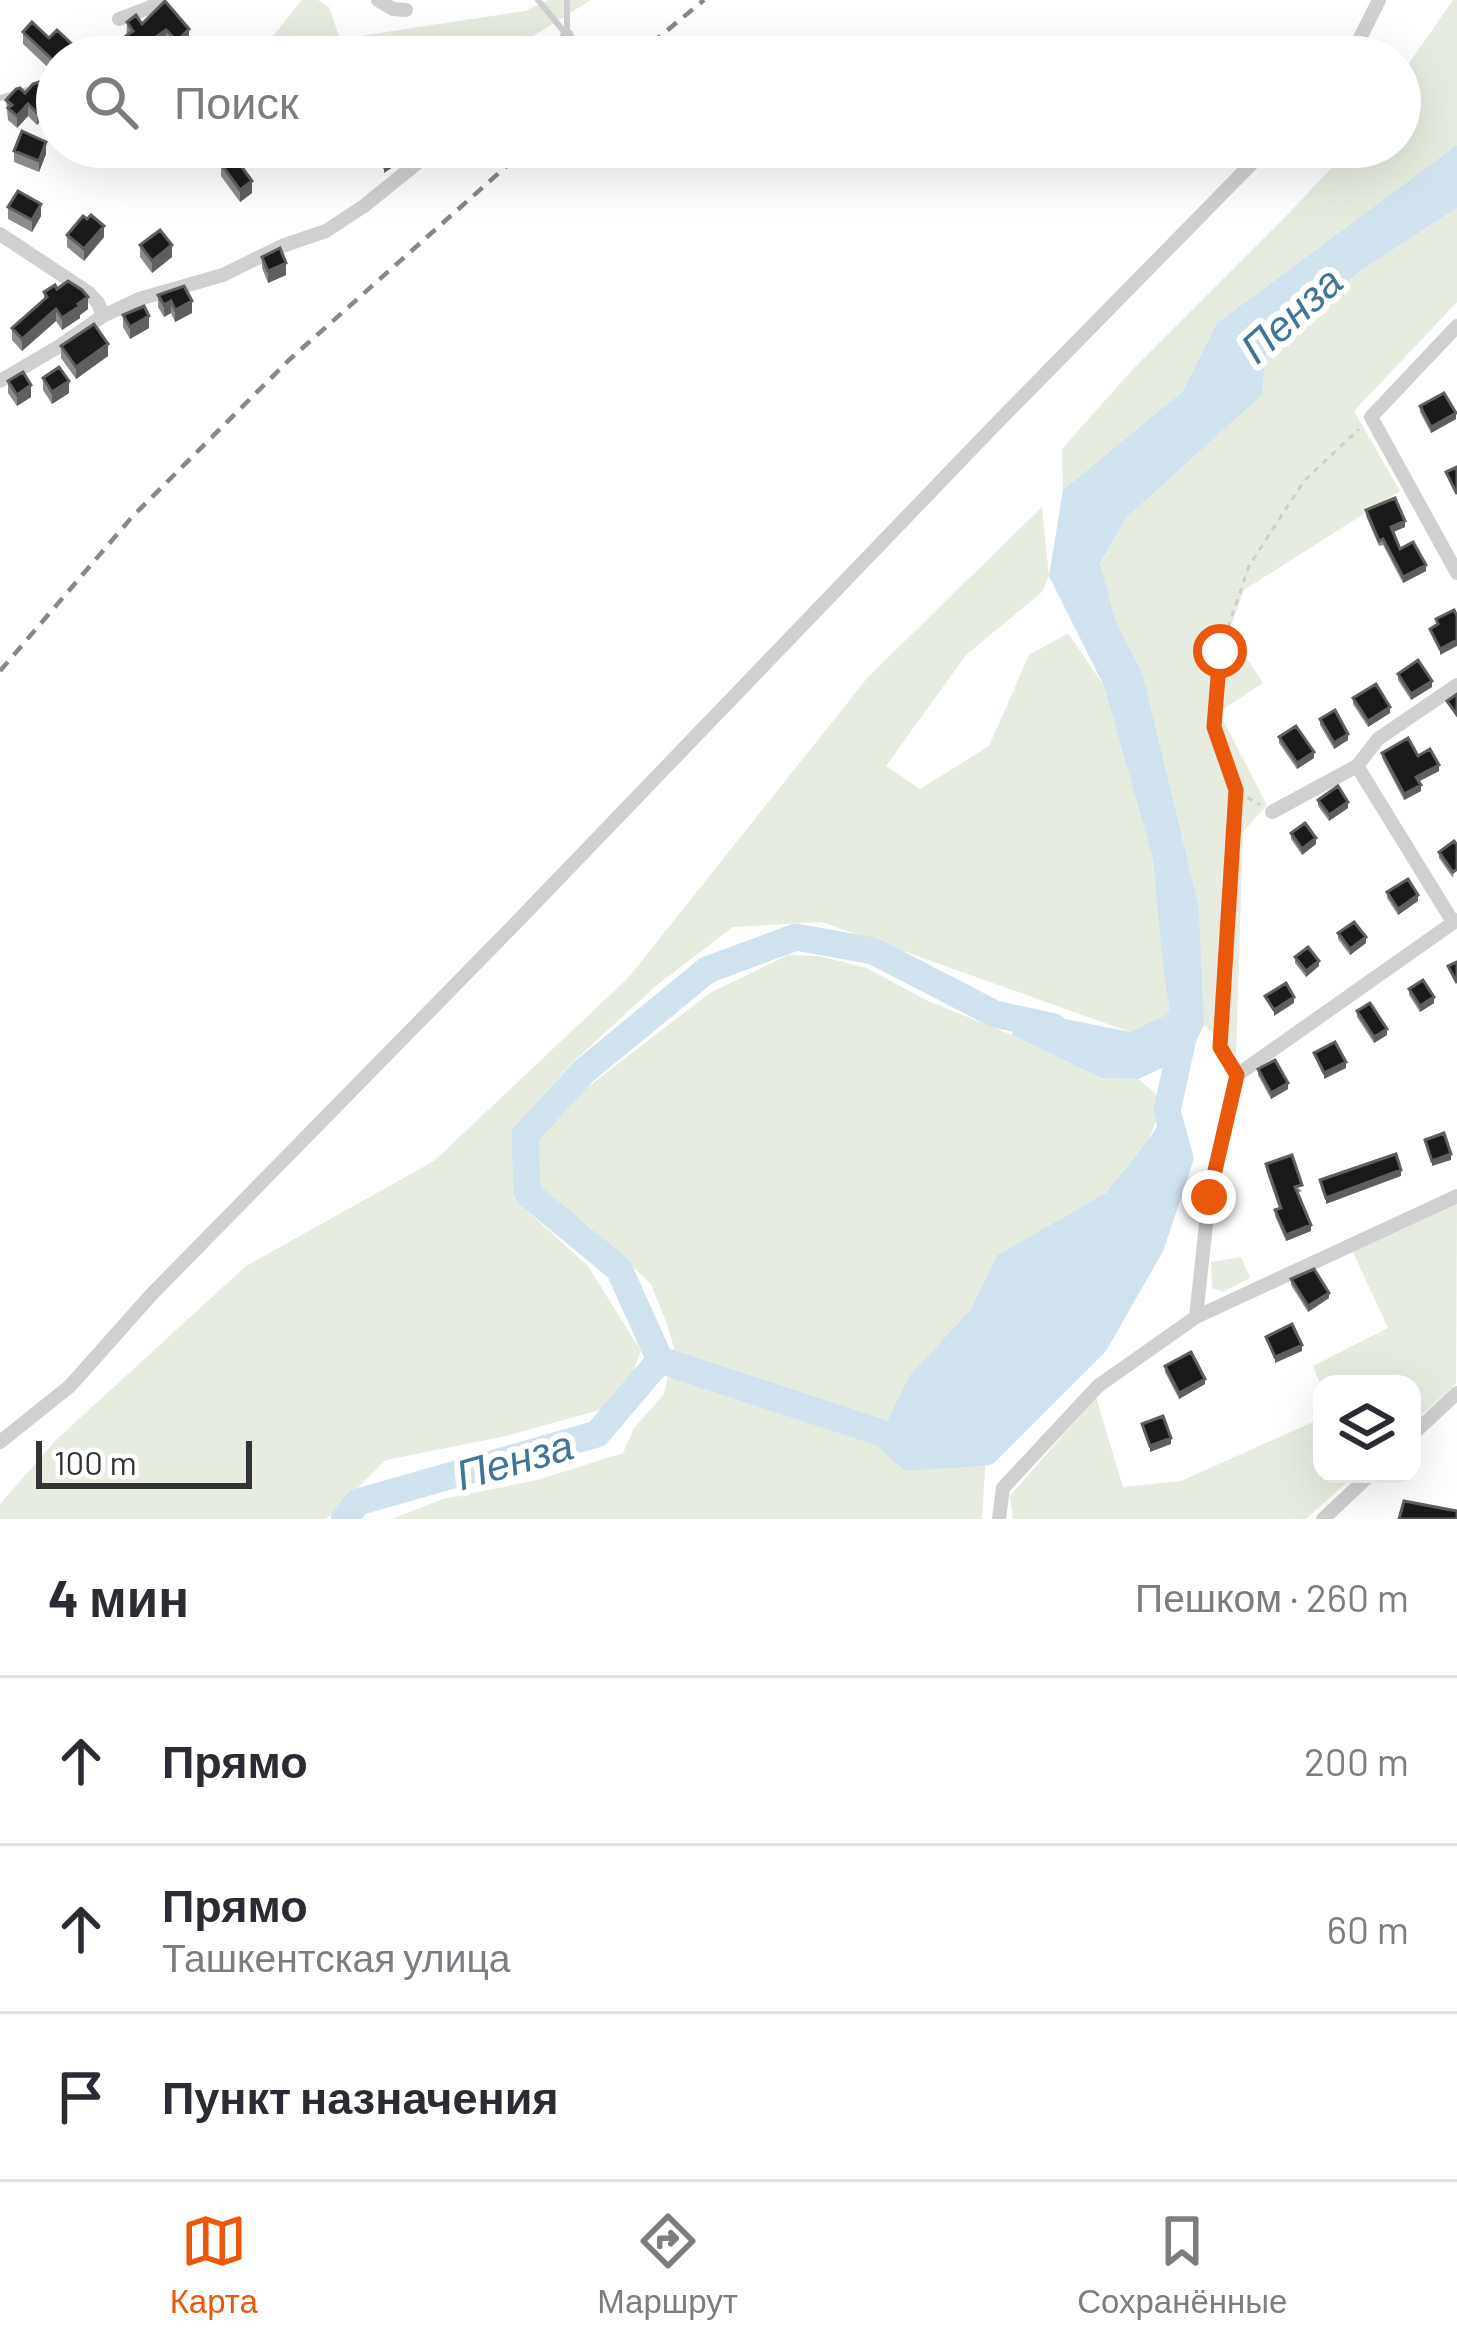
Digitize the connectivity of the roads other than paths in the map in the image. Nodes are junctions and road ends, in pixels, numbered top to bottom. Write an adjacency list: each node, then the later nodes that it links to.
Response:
1 (158, 0): 7 (street)
2 (379, 0): 6 (street)
3 (538, 0): 8 (lane)
4 (567, 0): 8 (lane)
5 (1379, 0): 9 (street)
6 (406, 10)
7 (119, 20)
8 (568, 36)
9 (1361, 36)
10 (36, 88): 11 (lane)
11 (0, 98)
12 (411, 168): 15 (street)
13 (1247, 168): 27 (street)
14 (0, 234): 15 (street)
15 (103, 316): 17 (street)
16 (1457, 326): 18 (street)
17 (0, 381)
18 (1457, 573)
19 (1457, 685): 20 (street)
20 (1358, 766): 21 (street); 22 (street)
21 (1272, 812)
22 (1455, 921): 24 (street)
23 (1457, 1196): 24 (street)
24 (1196, 1317): 29 (street)
25 (1457, 1393): 26 (street)
26 (1421, 1427)
27 (0, 1442)
28 (1361, 1483): 30 (street)
29 (999, 1519)
30 (1323, 1519)

